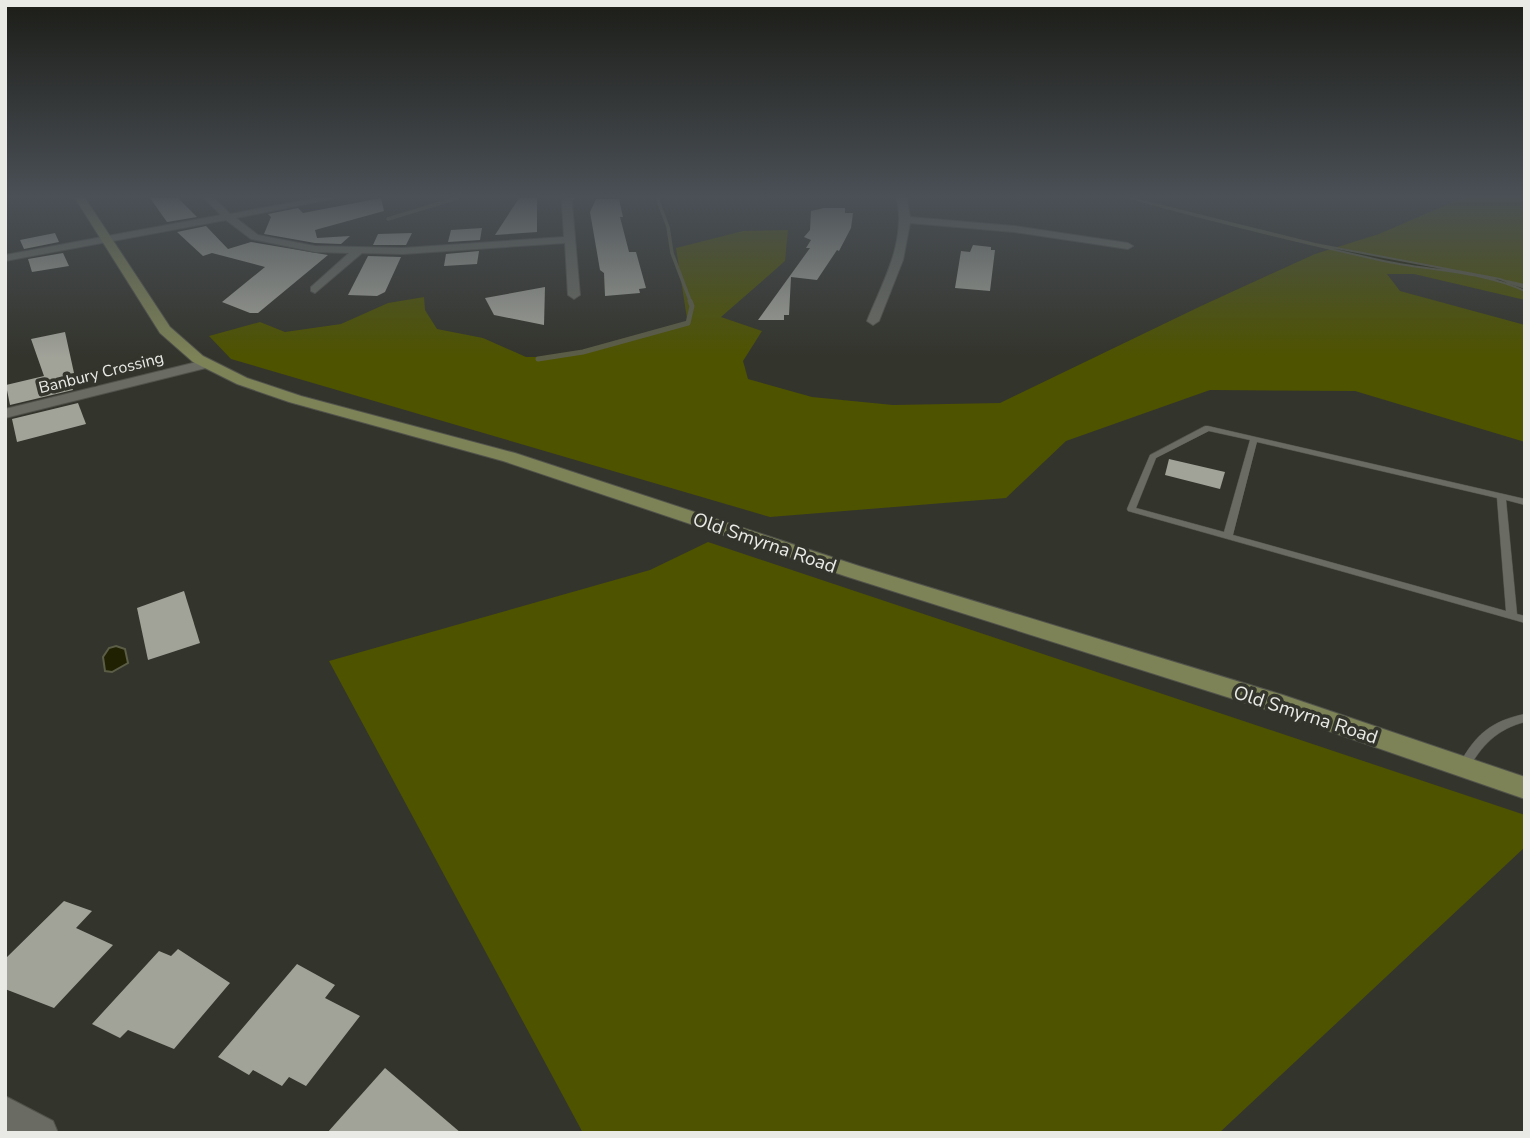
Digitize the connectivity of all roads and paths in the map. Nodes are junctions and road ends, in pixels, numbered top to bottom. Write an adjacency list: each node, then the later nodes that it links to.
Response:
1 (44, 251): 6 (street)
2 (113, 251): 10 (street, Old Smyrna Road)
3 (358, 251): 7 (street)
4 (571, 251): 8 (street)
5 (900, 251): 9 (street)
6 (5, 258)
7 (315, 289)
8 (574, 295)
9 (873, 321)
10 (205, 364): 11 (street, Banbury Crossing); 19 (street, Old Smyrna Road)
11 (5, 414)
12 (1254, 439): 13 (lane); 15 (lane); 15 (lane)
13 (1501, 497): 14 (lane); 16 (lane)
14 (1525, 502)
15 (1228, 536): 16 (lane)
16 (1512, 617): 17 (lane)
17 (1525, 620)
18 (1525, 718): 19 (lane)
19 (1464, 767): 20 (street, Old Smyrna Road)
20 (1525, 788)
21 (5, 1113): 22 (street)
22 (41, 1133)

